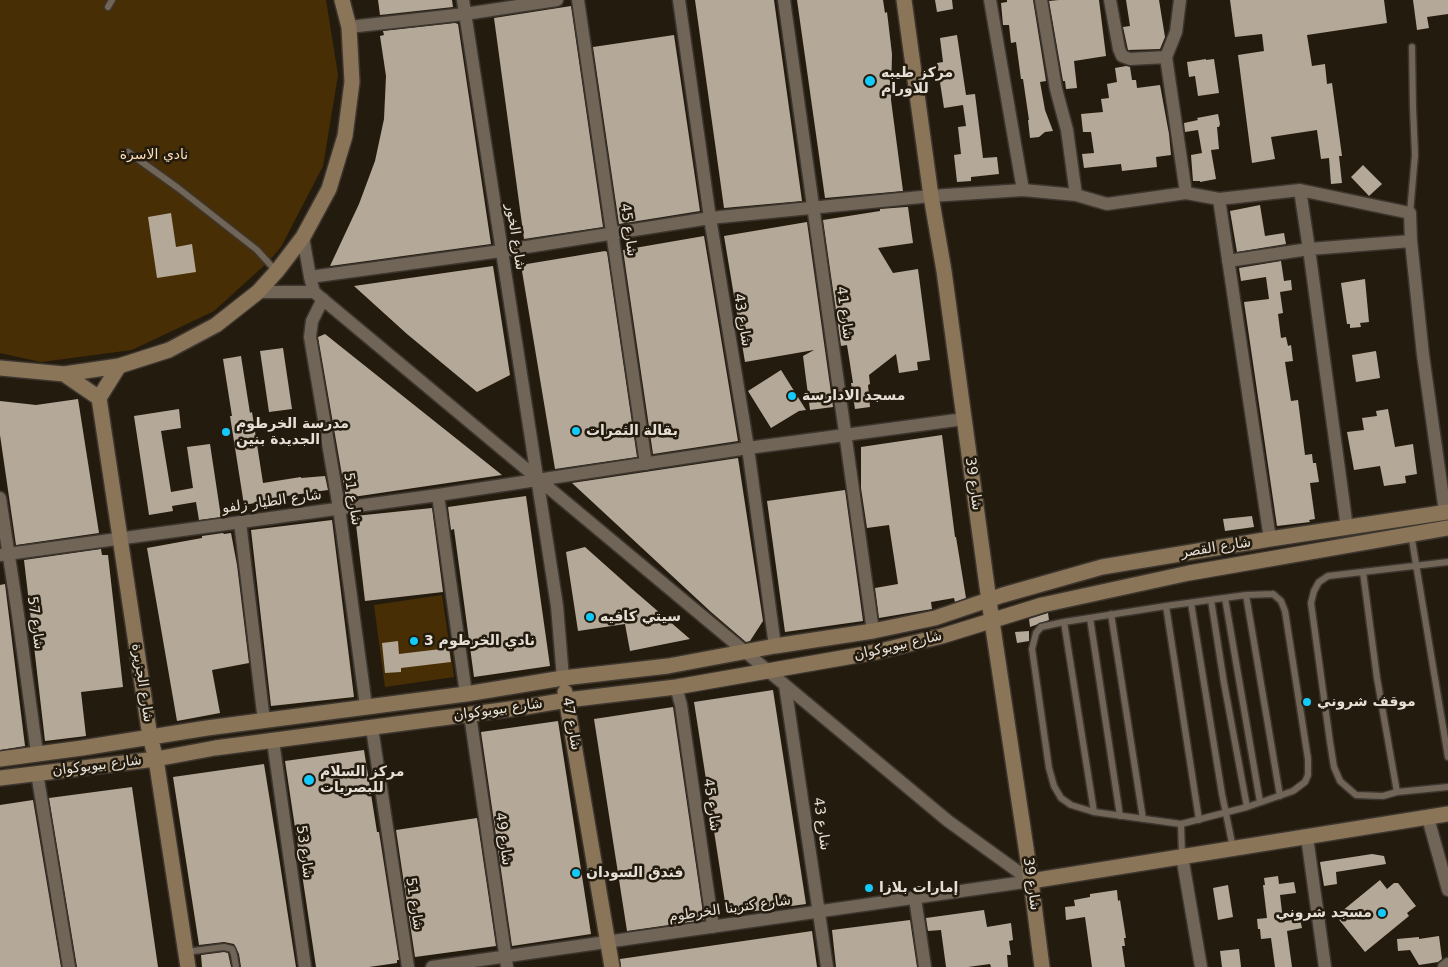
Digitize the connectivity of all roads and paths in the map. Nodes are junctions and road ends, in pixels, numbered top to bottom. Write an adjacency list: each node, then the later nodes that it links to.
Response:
1 (112, 0): 13 (lane)
2 (342, 0): 15 (main road)
3 (463, 0): 14 (street, شارع الخور)
4 (557, 0): 14 (street)
5 (578, 0): 28 (street, شارع 45)
6 (679, 0): 27 (street, شارع 43)
7 (784, 0): 25 (street, شارع 41)
8 (904, 0): 23 (main road, شارع 39)
9 (990, 0): 19 (street)
10 (1041, 0): 22 (street)
11 (1110, 0): 17 (street)
12 (1180, 0): 17 (street)
13 (108, 7)
14 (465, 14): 15 (street); 32 (street, شارع الخور)
15 (349, 27): 29 (main road)
16 (1412, 47): 26 (lane)
17 (1166, 57): 21 (street)
18 (128, 152): 34 (lane)
19 (1023, 190): 22 (street); 23 (street)
20 (1300, 190): 24 (street); 26 (street); 31 (street)
21 (1186, 193): 22 (street); 24 (street)
22 (1076, 195)
23 (931, 196): 25 (street); 42 (main road, شارع 39)
24 (1219, 198): 33 (street)
25 (814, 207): 27 (street); 43 (street, شارع 41)
26 (1410, 213): 30 (street)
27 (710, 218): 28 (street); 44 (street, شارع 43)
28 (613, 233): 32 (street); 45 (street, شارع 45)
29 (303, 237): 34 (main road); 35 (street)
30 (1411, 241): 31 (street); 50 (street)
31 (1309, 249): 33 (street); 52 (street)
32 (501, 251): 35 (street); 46 (street, شارع الخور)
33 (1228, 261): 56 (street)
34 (277, 272): 36 (main road)
35 (310, 277): 37 (street)
36 (258, 292): 37 (street); 38 (main road)
37 (319, 296): 46 (street); 49 (street, شارع 51)
38 (119, 366): 40 (main road); 41 (main road)
39 (0, 368): 40 (main road)
40 (64, 374): 41 (main road)
41 (99, 398): 55 (main road, شارع الجزيرة)
42 (964, 419): 43 (street, شارع الطيار زلفو); 64 (main road, شارع 39)
43 (846, 435): 44 (street, شارع الطيار زلفو); 71 (street, شارع 41)
44 (748, 448): 45 (street, شارع الطيار زلفو); 72 (street, شارع 43)
45 (646, 464): 46 (street, شارع الطيار زلفو)
46 (538, 479): 47 (street, شارع الطيار زلفو); 73 (street); 75 (street, شارع 47)
47 (438, 495): 49 (street, شارع الطيار زلفو); 78 (street)
48 (0, 498): 57 (street, شارع 57)
49 (339, 508): 51 (street, شارع الطيار زلفو); 80 (street, شارع 51)
50 (1446, 512): 52 (main road, شارع القصر)
51 (240, 522): 55 (street, شارع الطيار زلفو); 82 (street)
52 (1348, 528): 56 (main road, شارع القصر)
53 (1448, 528): 54 (main road, شارع القصر)
54 (1411, 534): 59 (lane); 69 (main road, شارع القصر)
55 (119, 539): 57 (street, شارع الطيار زلفو); 84 (main road, شارع الجزيرة)
56 (1270, 539): 64 (main road, شارع القصر)
57 (4, 554): 86 (street, شارع 57)
58 (1448, 562): 59 (lane)
59 (1416, 566): 60 (lane); 87 (lane)
60 (1363, 572): 93 (lane); 93 (lane)
61 (1246, 595): 62 (lane); 94 (lane); 94 (lane)
62 (1225, 598): 63 (lane); 95 (lane)
63 (1211, 600): 65 (lane); 96 (lane)
64 (989, 601): 69 (main road, شارع 39); 71 (main road, شارع بيويوكوان)
65 (1190, 602): 66 (lane); 98 (lane)
66 (1166, 606): 67 (lane); 103 (lane)
67 (1111, 614): 68 (lane); 102 (lane)
68 (1090, 618): 70 (lane); 100 (lane)
69 (992, 620): 74 (main road, شارع بيويوكوان); 108 (main road, شارع 39)
70 (1064, 622): 97 (lane); 97 (lane)
71 (873, 631): 72 (main road, شارع بيويوكوان)
72 (775, 646): 73 (main road, شارع بيويوكوان)
73 (745, 652): 74 (street); 75 (main road, شارع بيويوكوان)
74 (769, 671): 76 (street); 77 (main road, شارع بيويوكوان)
75 (563, 678): 78 (main road, شارع بيويوكوان); 79 (main road, شارع 47)
76 (785, 685): 108 (street); 111 (street, شارع 43)
77 (676, 688): 79 (main road, شارع بيويوكوان); 112 (street, شارع 45)
78 (466, 694): 80 (main road, شارع بيويوكوان)
79 (567, 700): 81 (main road, شارع بيويوكوان); 113 (main road, شارع 47)
80 (366, 706): 82 (main road, شارع بيويوكوان)
81 (470, 714): 83 (main road, شارع بيويوكوان); 115 (street, شارع 49)
82 (264, 721): 84 (main road, شارع بيويوكوان)
83 (372, 728): 85 (main road, شارع بيويوكوان); 120 (street, شارع 51)
84 (150, 737): 86 (main road, شارع بيويوكوان); 89 (main road, شارع الجزيرة)
85 (273, 741): 89 (main road, شارع بيويوكوان); 119 (street, شارع 53)
86 (37, 753): 88 (main road, شارع بيويوكوان)
87 (1448, 757)
88 (0, 759)
89 (156, 759): 90 (main road, شارع بيويوكوان); 114 (main road, شارع الجزيرة)
90 (37, 773): 91 (main road, شارع بيويوكوان); 117 (street)
91 (0, 778)
92 (1448, 786): 93 (lane)
93 (1397, 792)
94 (1280, 796): 95 (lane)
95 (1260, 802): 96 (lane)
96 (1247, 807): 98 (lane)
97 (1094, 812): 100 (lane)
98 (1226, 814): 103 (lane); 106 (lane)
99 (1448, 814): 101 (main road)
100 (1120, 816): 102 (lane)
101 (1428, 818): 105 (main road); 109 (street)
102 (1143, 819): 104 (lane)
103 (1199, 820): 104 (lane)
104 (1181, 824): 107 (lane)
105 (1308, 837): 106 (main road); 127 (street)
106 (1233, 848): 107 (main road)
107 (1182, 856): 108 (main road); 126 (street)
108 (1031, 880): 110 (street, شارع كترينا الخرطوم); 125 (main road, شارع 39)
109 (1448, 890)
110 (915, 898): 111 (street, شارع كترينا الخرطوم); 124 (street)
111 (818, 912): 112 (street, شارع كترينا الخرطوم); 123 (street, شارع 43)
112 (713, 927): 113 (street, شارع كترينا الخرطوم)
113 (608, 942): 115 (street, شارع كترينا الخرطوم); 122 (main road, شارع 47)
114 (187, 960): 118 (lane)
115 (506, 962): 121 (street, شارع كترينا الخرطوم)
116 (1448, 964): 128 (street)
117 (69, 967)
118 (236, 967)
119 (305, 967)
120 (408, 967)
121 (432, 967)
122 (612, 967)
123 (826, 967)
124 (924, 967)
125 (1042, 967)
126 (1201, 967)
127 (1325, 967)
128 (1444, 967)

